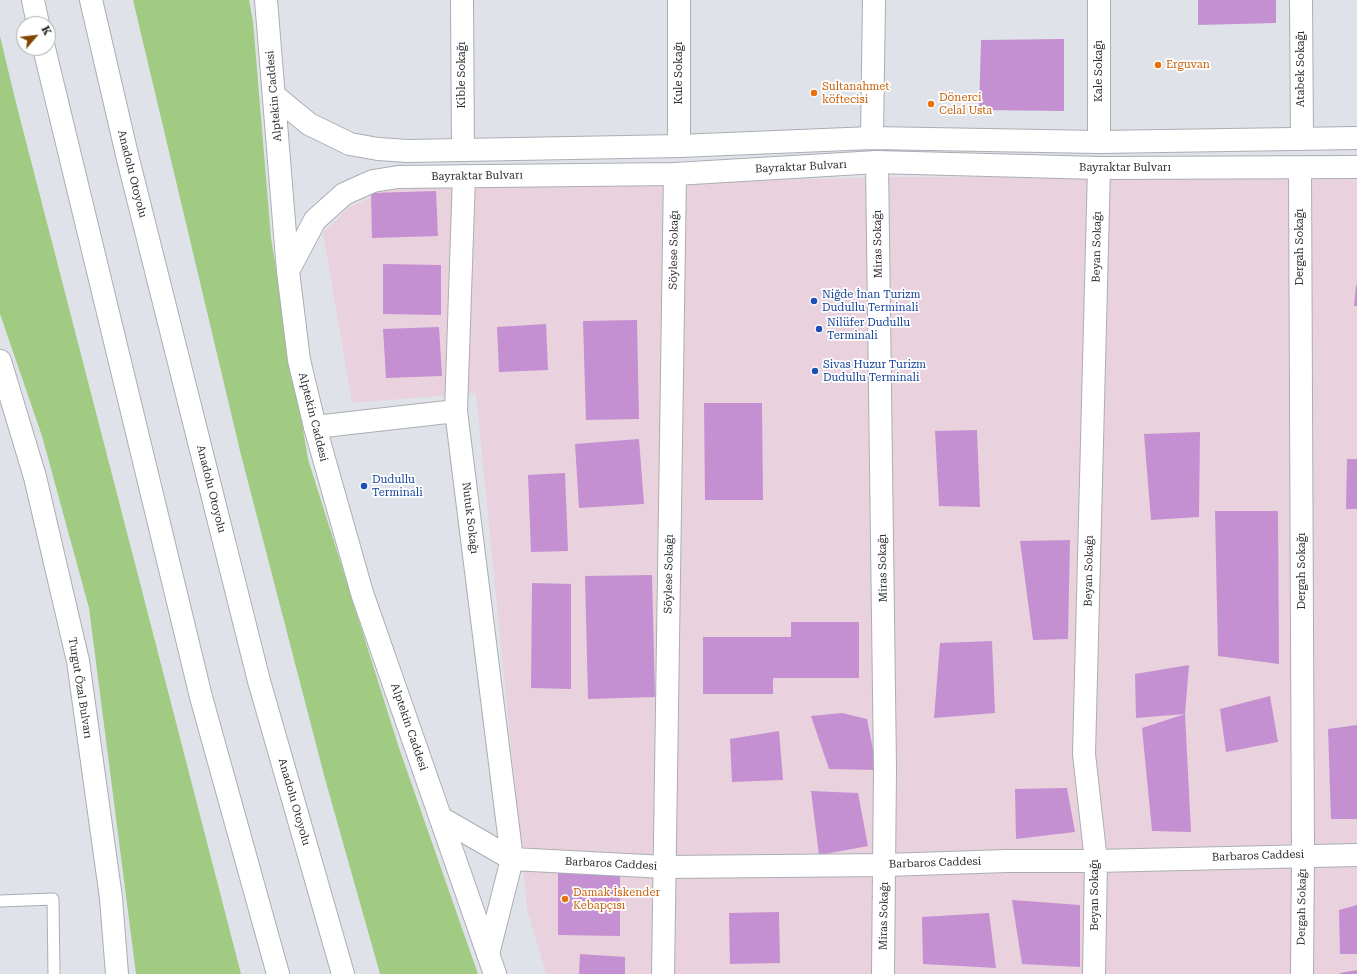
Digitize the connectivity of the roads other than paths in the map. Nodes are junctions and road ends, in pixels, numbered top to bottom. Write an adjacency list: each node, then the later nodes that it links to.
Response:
1 (33, 0): 9 (main road)
2 (92, 0): 40 (main road, Anadolu Otoyolu)
3 (266, 0): 11 (main road, Alptekin Caddesi)
4 (462, 0): 17 (main road, Kible Sokağı)
5 (679, 0): 16 (main road, Kule Sokağı)
6 (874, 0): 12 (main road)
7 (1099, 0): 15 (main road, Kale Sokağı)
8 (1301, 0): 13 (main road, Atabek Sokağı)
9 (36, 16)
10 (46, 56): 39 (main road)
11 (275, 96): 17 (main road); 24 (main road, Alptekin Caddesi)
12 (872, 138): 15 (main road); 16 (main road)
13 (1302, 138): 14 (main road); 15 (main road)
14 (1357, 138)
15 (1099, 142)
16 (679, 146): 17 (main road)
17 (463, 150)
18 (877, 162): 20 (main road, Bayraktar Bulvarı); 22 (main road, Bayraktar Bulvarı); 33 (main road, Miras Sokağı)
19 (1357, 167): 21 (main road, Bayraktar Bulvarı)
20 (1099, 168): 21 (main road, Bayraktar Bulvarı); 32 (main road, Beyan Sokağı)
21 (1300, 169): 29 (main road, Dergah Sokağı)
22 (675, 174): 23 (main road, Bayraktar Bulvarı); 34 (main road, Söylese Sokağı)
23 (464, 176): 24 (main road, Bayraktar Bulvarı); 26 (main road, Nutuk Sokağı)
24 (288, 271): 27 (main road, Alptekin Caddesi)
25 (0, 362): 38 (main road, Turgut Özal Bulvarı)
26 (456, 411): 27 (main road); 31 (main road, Nutuk Sokağı)
27 (314, 427): 28 (main road, Alptekin Caddesi)
28 (441, 818): 31 (main road); 36 (main road, Alptekin Caddesi)
29 (1303, 855): 30 (main road, Barbaros Caddesi); 32 (main road, Barbaros Caddesi); 44 (main road, Dergah Sokağı)
30 (1357, 855)
31 (512, 859): 34 (main road, Barbaros Caddesi); 36 (main road)
32 (1096, 861): 33 (main road, Barbaros Caddesi); 43 (main road, Beyan Sokağı)
33 (885, 865): 34 (main road, Barbaros Caddesi); 42 (main road, Miras Sokağı)
34 (665, 867): 41 (main road, Söylese Sokağı)
35 (0, 900): 37 (lane)
36 (492, 964)
37 (54, 974)
38 (117, 974)
39 (278, 974)
40 (343, 974)
41 (663, 974)
42 (883, 974)
43 (1094, 974)
44 (1302, 974)

